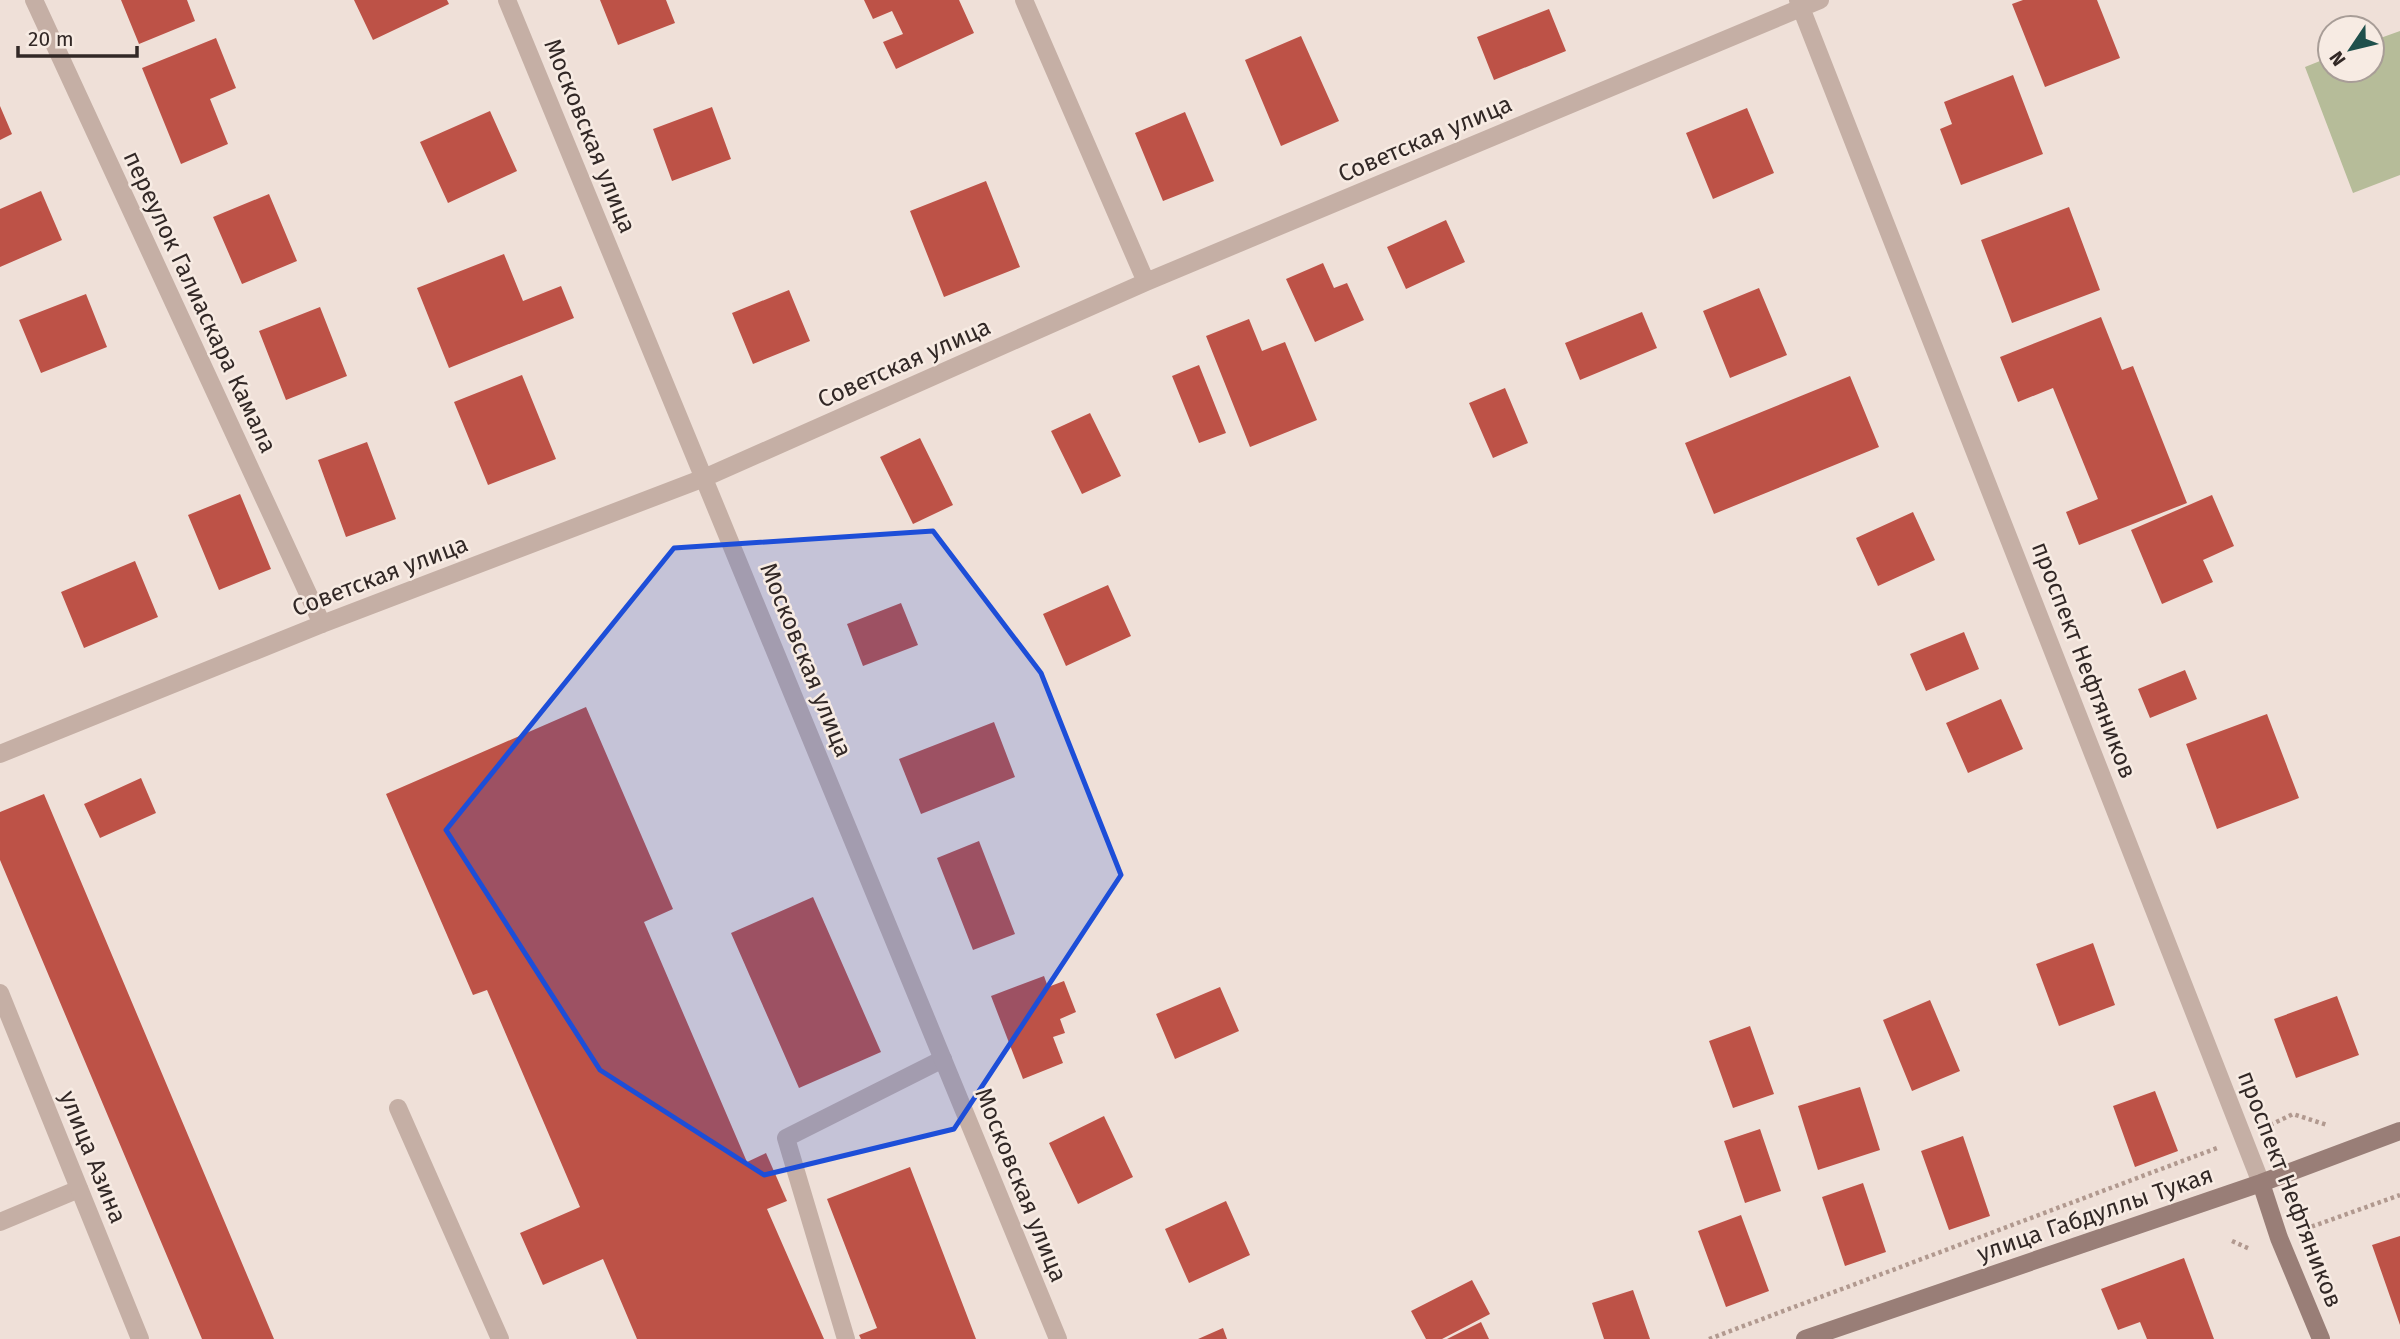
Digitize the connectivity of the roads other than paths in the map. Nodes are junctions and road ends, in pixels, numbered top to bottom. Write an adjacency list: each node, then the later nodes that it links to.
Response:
1 (34, 0): 8 (street, переулок Галиаскара Камала)
2 (508, 0): 7 (street, Московская улица)
3 (1024, 0): 6 (street)
4 (1820, 0): 5 (street, Советская улица)
5 (1800, 4): 6 (street, Советская улица); 14 (street, проспект Нефтяников)
6 (1146, 282): 7 (street, Советская улица)
7 (705, 478): 8 (street, Советская улица); 11 (street, Московская улица)
8 (322, 624): 9 (street, Советская улица)
9 (0, 754)
10 (0, 993): 15 (street, улица Азина)
11 (943, 1059): 19 (street); 20 (street, Московская улица)
12 (398, 1108): 18 (street)
13 (2400, 1132): 14 (main road, улица Габдуллы Тукая)
14 (2261, 1183): 21 (main road, улица Габдуллы Тукая); 22 (main road, проспект Нефтяников)
15 (79, 1189): 16 (street); 17 (street, улица Азина)
16 (0, 1222)
17 (141, 1339)
18 (500, 1339)
19 (846, 1339)
20 (1058, 1339)
21 (1805, 1339)
22 (2321, 1339)

